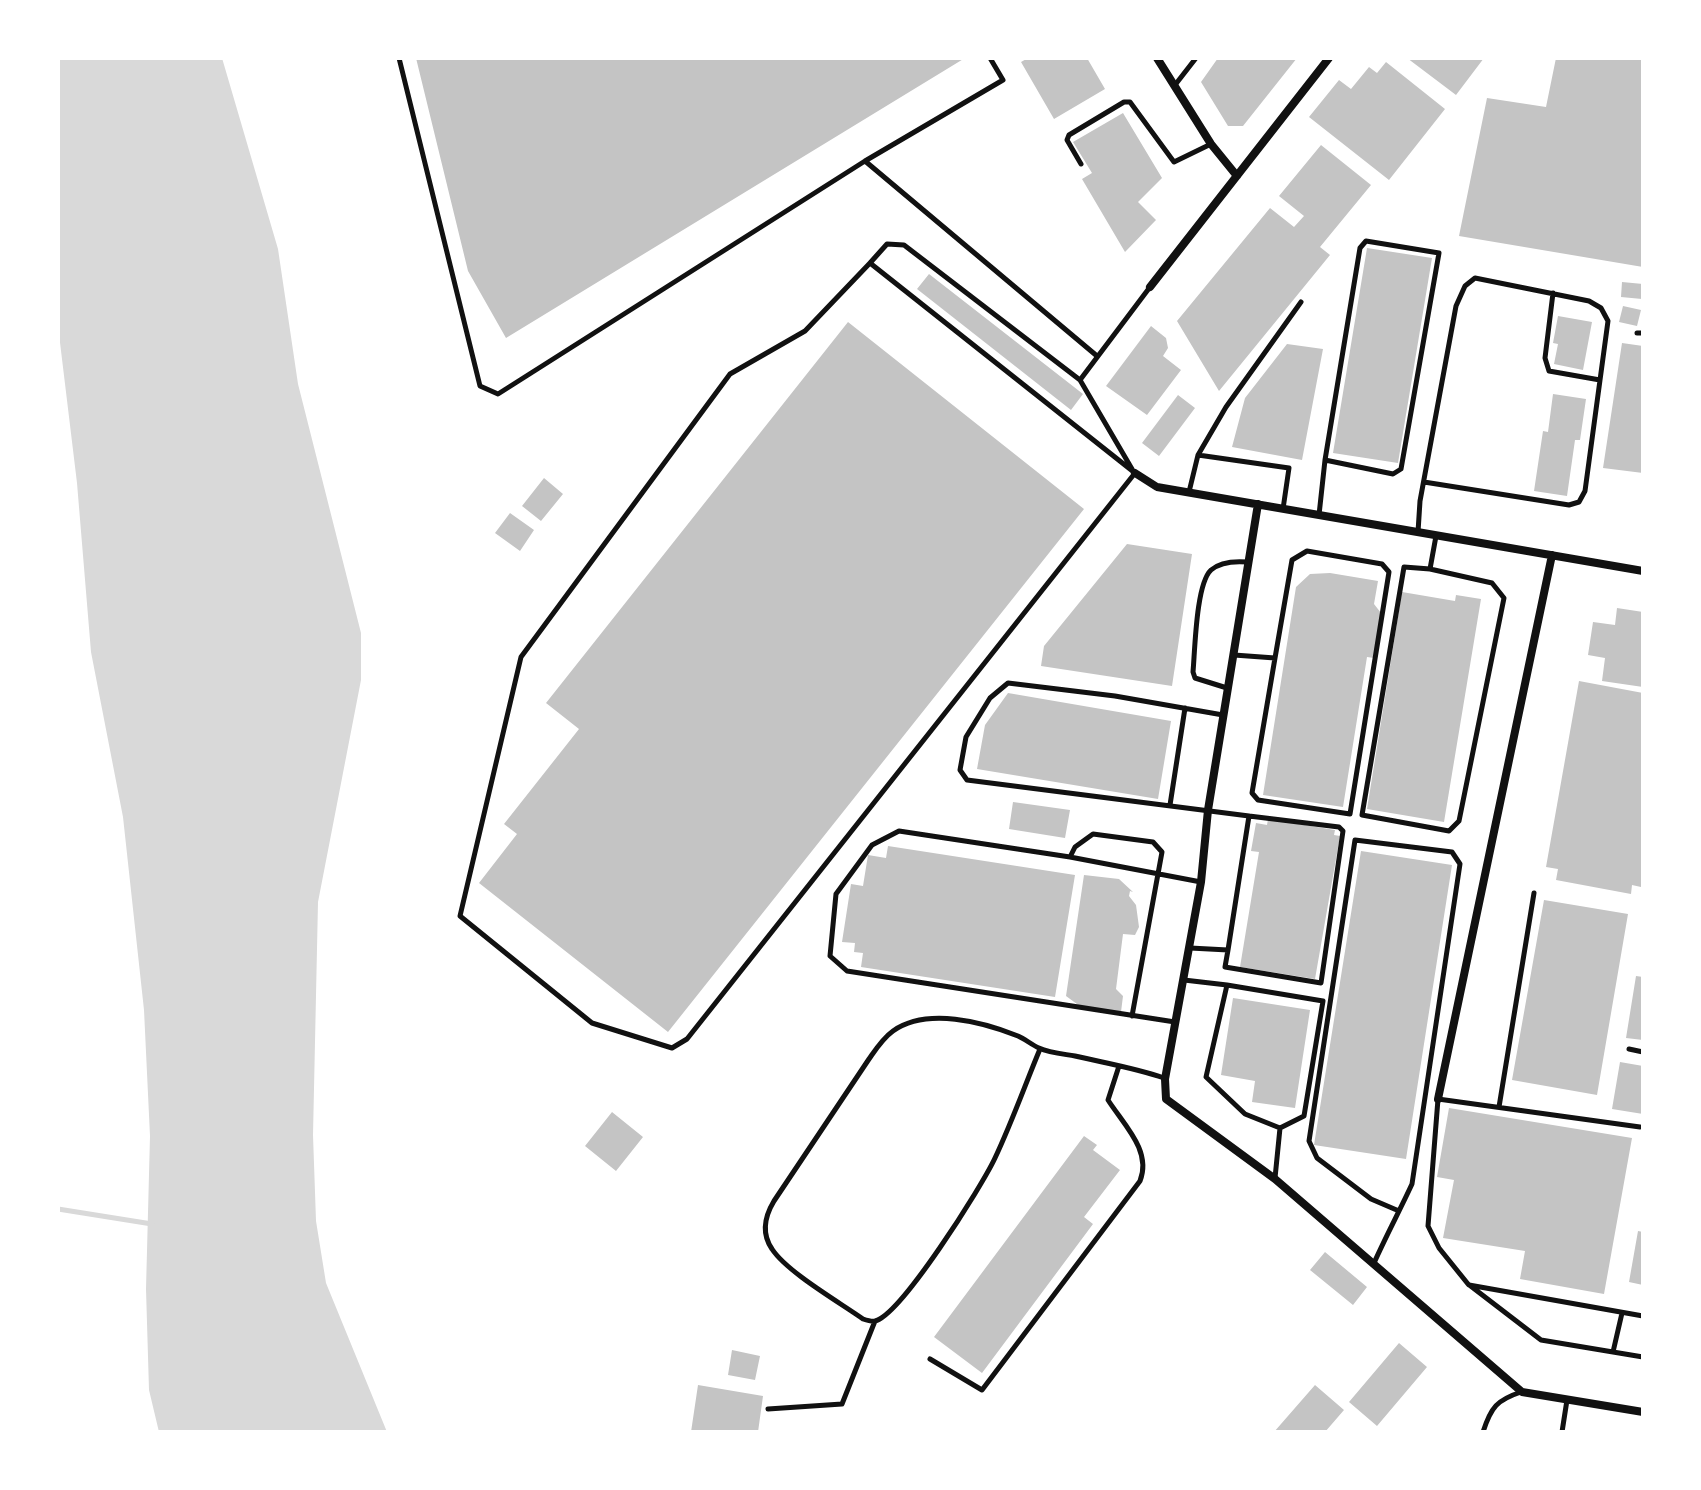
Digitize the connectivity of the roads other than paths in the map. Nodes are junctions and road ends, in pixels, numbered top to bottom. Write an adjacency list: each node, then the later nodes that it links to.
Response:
1 (399, 58): 8 (lane)
2 (990, 58): 8 (lane)
3 (1157, 58): 6 (street)
4 (1196, 58): 6 (lane)
5 (1329, 58): 10 (street)
6 (1174, 86): 7 (street)
7 (1211, 144): 9 (lane); 10 (street)
8 (865, 161): 15 (lane)
9 (1081, 164)
10 (1237, 176): 12 (street)
11 (870, 263): 16 (lane); 20 (lane); 20 (lane)
12 (1150, 287): 15 (lane)
13 (1553, 293): 17 (lane); 17 (lane); 21 (lane)
14 (1301, 302): 18 (lane)
15 (1097, 356): 16 (lane)
16 (1080, 380): 20 (lane)
17 (1600, 380): 21 (lane)
18 (1198, 455): 22 (lane); 24 (lane)
19 (1325, 460): 19 (lane); 25 (lane)
20 (1135, 473): 22 (street)
21 (1424, 482): 26 (lane)
22 (1189, 492): 23 (street)
23 (1258, 504): 24 (street); 29 (street)
24 (1283, 509): 25 (street)
25 (1319, 515): 26 (street)
26 (1418, 532): 27 (street)
27 (1436, 535): 28 (street); 30 (lane)
28 (1552, 555): 31 (street); 55 (street)
29 (1249, 562): 32 (street); 34 (lane)
30 (1430, 569): 30 (lane)
31 (1643, 571)
32 (1234, 655): 33 (lane); 34 (street)
33 (1275, 658): 33 (lane)
34 (1227, 688): 36 (street)
35 (1185, 708): 36 (lane); 37 (lane); 37 (lane)
36 (1223, 715): 38 (street)
37 (1170, 805): 38 (lane)
38 (1208, 810): 39 (lane); 42 (street)
39 (1249, 816): 45 (lane); 45 (lane)
40 (1070, 857): 41 (lane); 41 (lane); 48 (lane)
41 (1158, 873): 42 (lane); 48 (lane)
42 (1201, 882): 44 (street)
43 (1534, 893): 56 (lane)
44 (1188, 948): 45 (lane); 46 (street)
45 (1228, 950)
46 (1182, 980): 47 (lane); 49 (street)
47 (1227, 985): 58 (lane); 58 (lane)
48 (1132, 1017): 49 (lane)
49 (1175, 1022): 54 (street)
50 (1040, 1049): 53 (lane); 65 (lane); 65 (lane)
51 (1629, 1049): 52 (lane)
52 (1643, 1052)
53 (1119, 1066): 54 (lane); 68 (lane)
54 (1165, 1079): 59 (street)
55 (1438, 1099): 56 (lane); 62 (lane)
56 (1499, 1107): 57 (lane)
57 (1640, 1127)
58 (1280, 1128): 59 (lane)
59 (1275, 1179): 61 (street)
60 (1399, 1211): 60 (lane); 61 (lane)
61 (1374, 1263): 69 (street)
62 (1468, 1284): 63 (lane); 66 (lane)
63 (1622, 1313): 64 (lane); 66 (lane)
64 (1643, 1316)
65 (875, 1321): 71 (lane)
66 (1613, 1352): 67 (lane)
67 (1643, 1357)
68 (930, 1359)
69 (1522, 1392): 70 (street); 73 (lane)
70 (1568, 1399): 72 (street); 74 (lane)
71 (768, 1409)
72 (1643, 1412)
73 (1483, 1432)
74 (1562, 1432)

